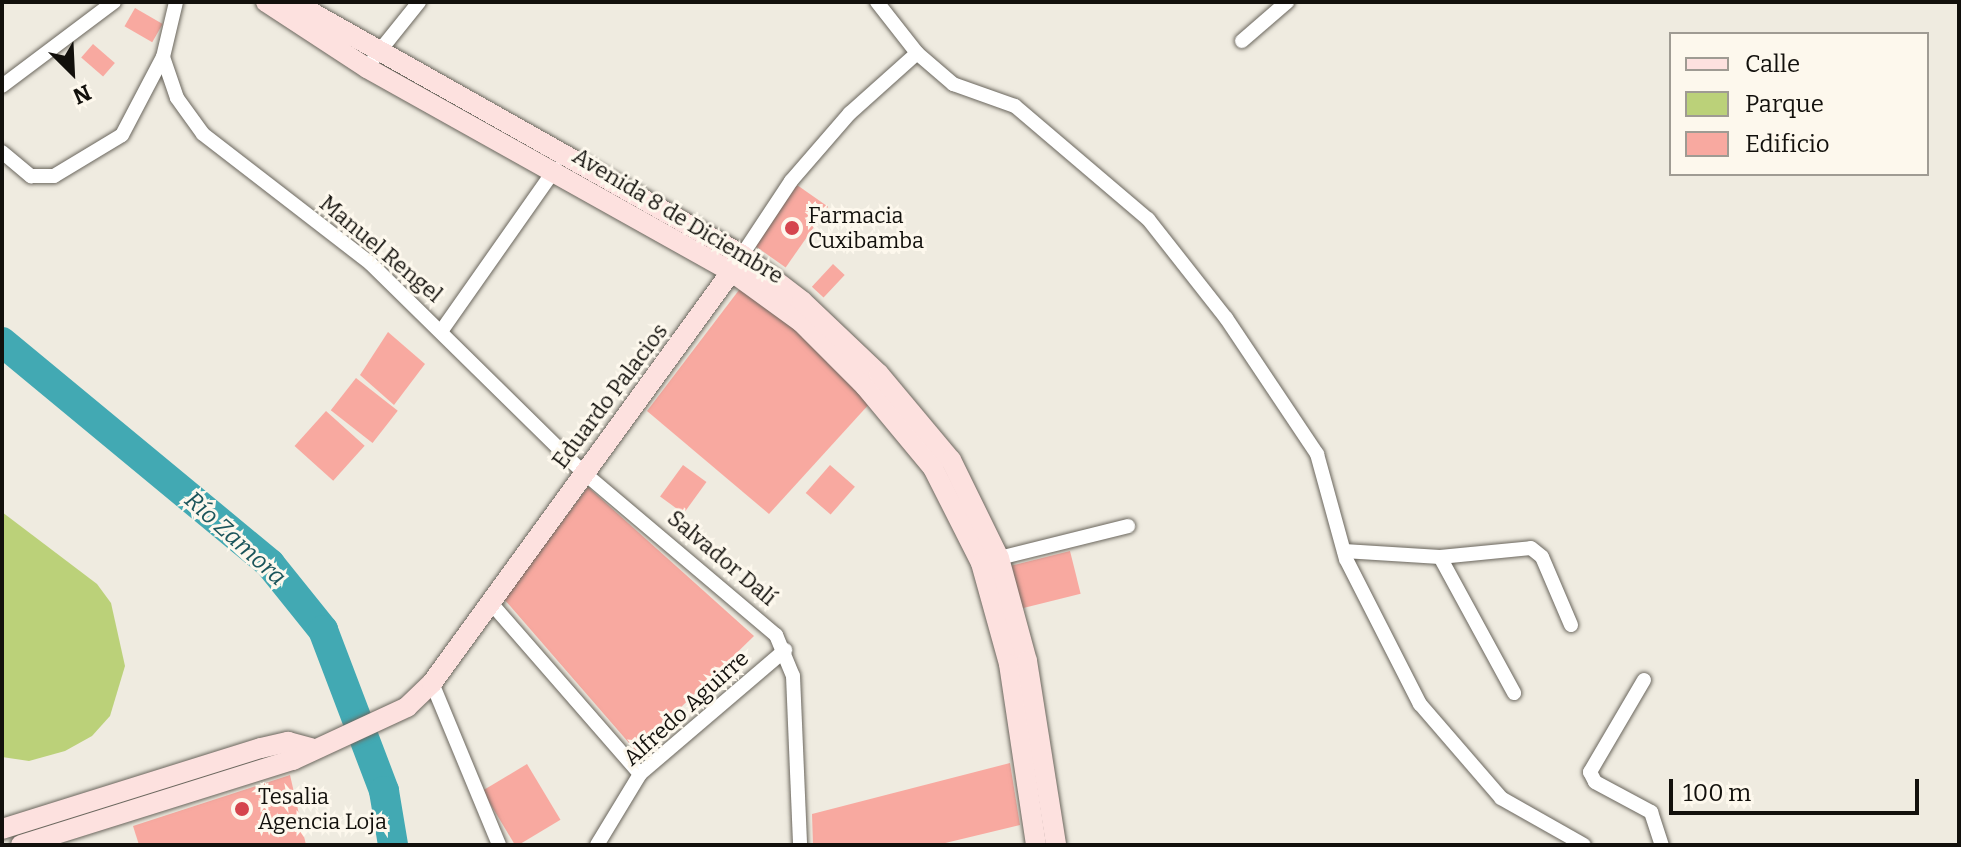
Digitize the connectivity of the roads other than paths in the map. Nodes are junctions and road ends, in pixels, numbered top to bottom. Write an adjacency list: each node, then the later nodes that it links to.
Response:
1 (114, 2): 12 (street)
2 (176, 2): 10 (street)
3 (266, 2): 11 (main road, Avenida 8 de Diciembre)
4 (293, 2): 11 (main road, Avenida 8 de Diciembre)
5 (419, 2): 11 (street)
6 (877, 2): 9 (street)
7 (1287, 2): 8 (street)
8 (1242, 41)
9 (917, 53): 15 (street, Eduardo Palacios); 19 (street)
10 (163, 57): 13 (street); 16 (street, Manuel Rengel)
11 (373, 60): 14 (main road, Avenida 8 de Diciembre); 15 (main road, Avenida 8 de Diciembre)
12 (2, 86)
13 (2, 152)
14 (555, 169): 15 (main road, Avenida 8 de Diciembre); 16 (street)
15 (737, 264): 17 (main road, Eduardo Palacios); 21 (main road, Avenida 8 de Diciembre); 35 (main road, Avenida 8 de Diciembre)
16 (442, 330): 17 (street, Manuel Rengel)
17 (583, 472): 22 (main road, Eduardo Palacios); 24 (street, Salvador Dalí)
18 (1128, 526): 21 (street)
19 (1344, 551): 20 (street); 37 (street)
20 (1440, 557): 23 (street); 27 (street)
21 (999, 558): 36 (main road, Avenida 8 de Diciembre)
22 (491, 603): 26 (main road, Eduardo Palacios); 29 (street)
23 (1571, 625)
24 (785, 650): 29 (street, Alfredo Aguirre); 34 (street, Salvador Dalí)
25 (1644, 680): 38 (street)
26 (432, 683): 28 (main road, Eduardo Palacios); 32 (street)
27 (1514, 693)
28 (318, 746): 30 (main road); 31 (main road, Eduardo Palacios)
29 (640, 774): 33 (street, Alfredo Aguirre)
30 (2, 829)
31 (21, 845)
32 (499, 845)
33 (597, 845)
34 (800, 845)
35 (1036, 845)
36 (1056, 845)
37 (1584, 845)
38 (1662, 845)

